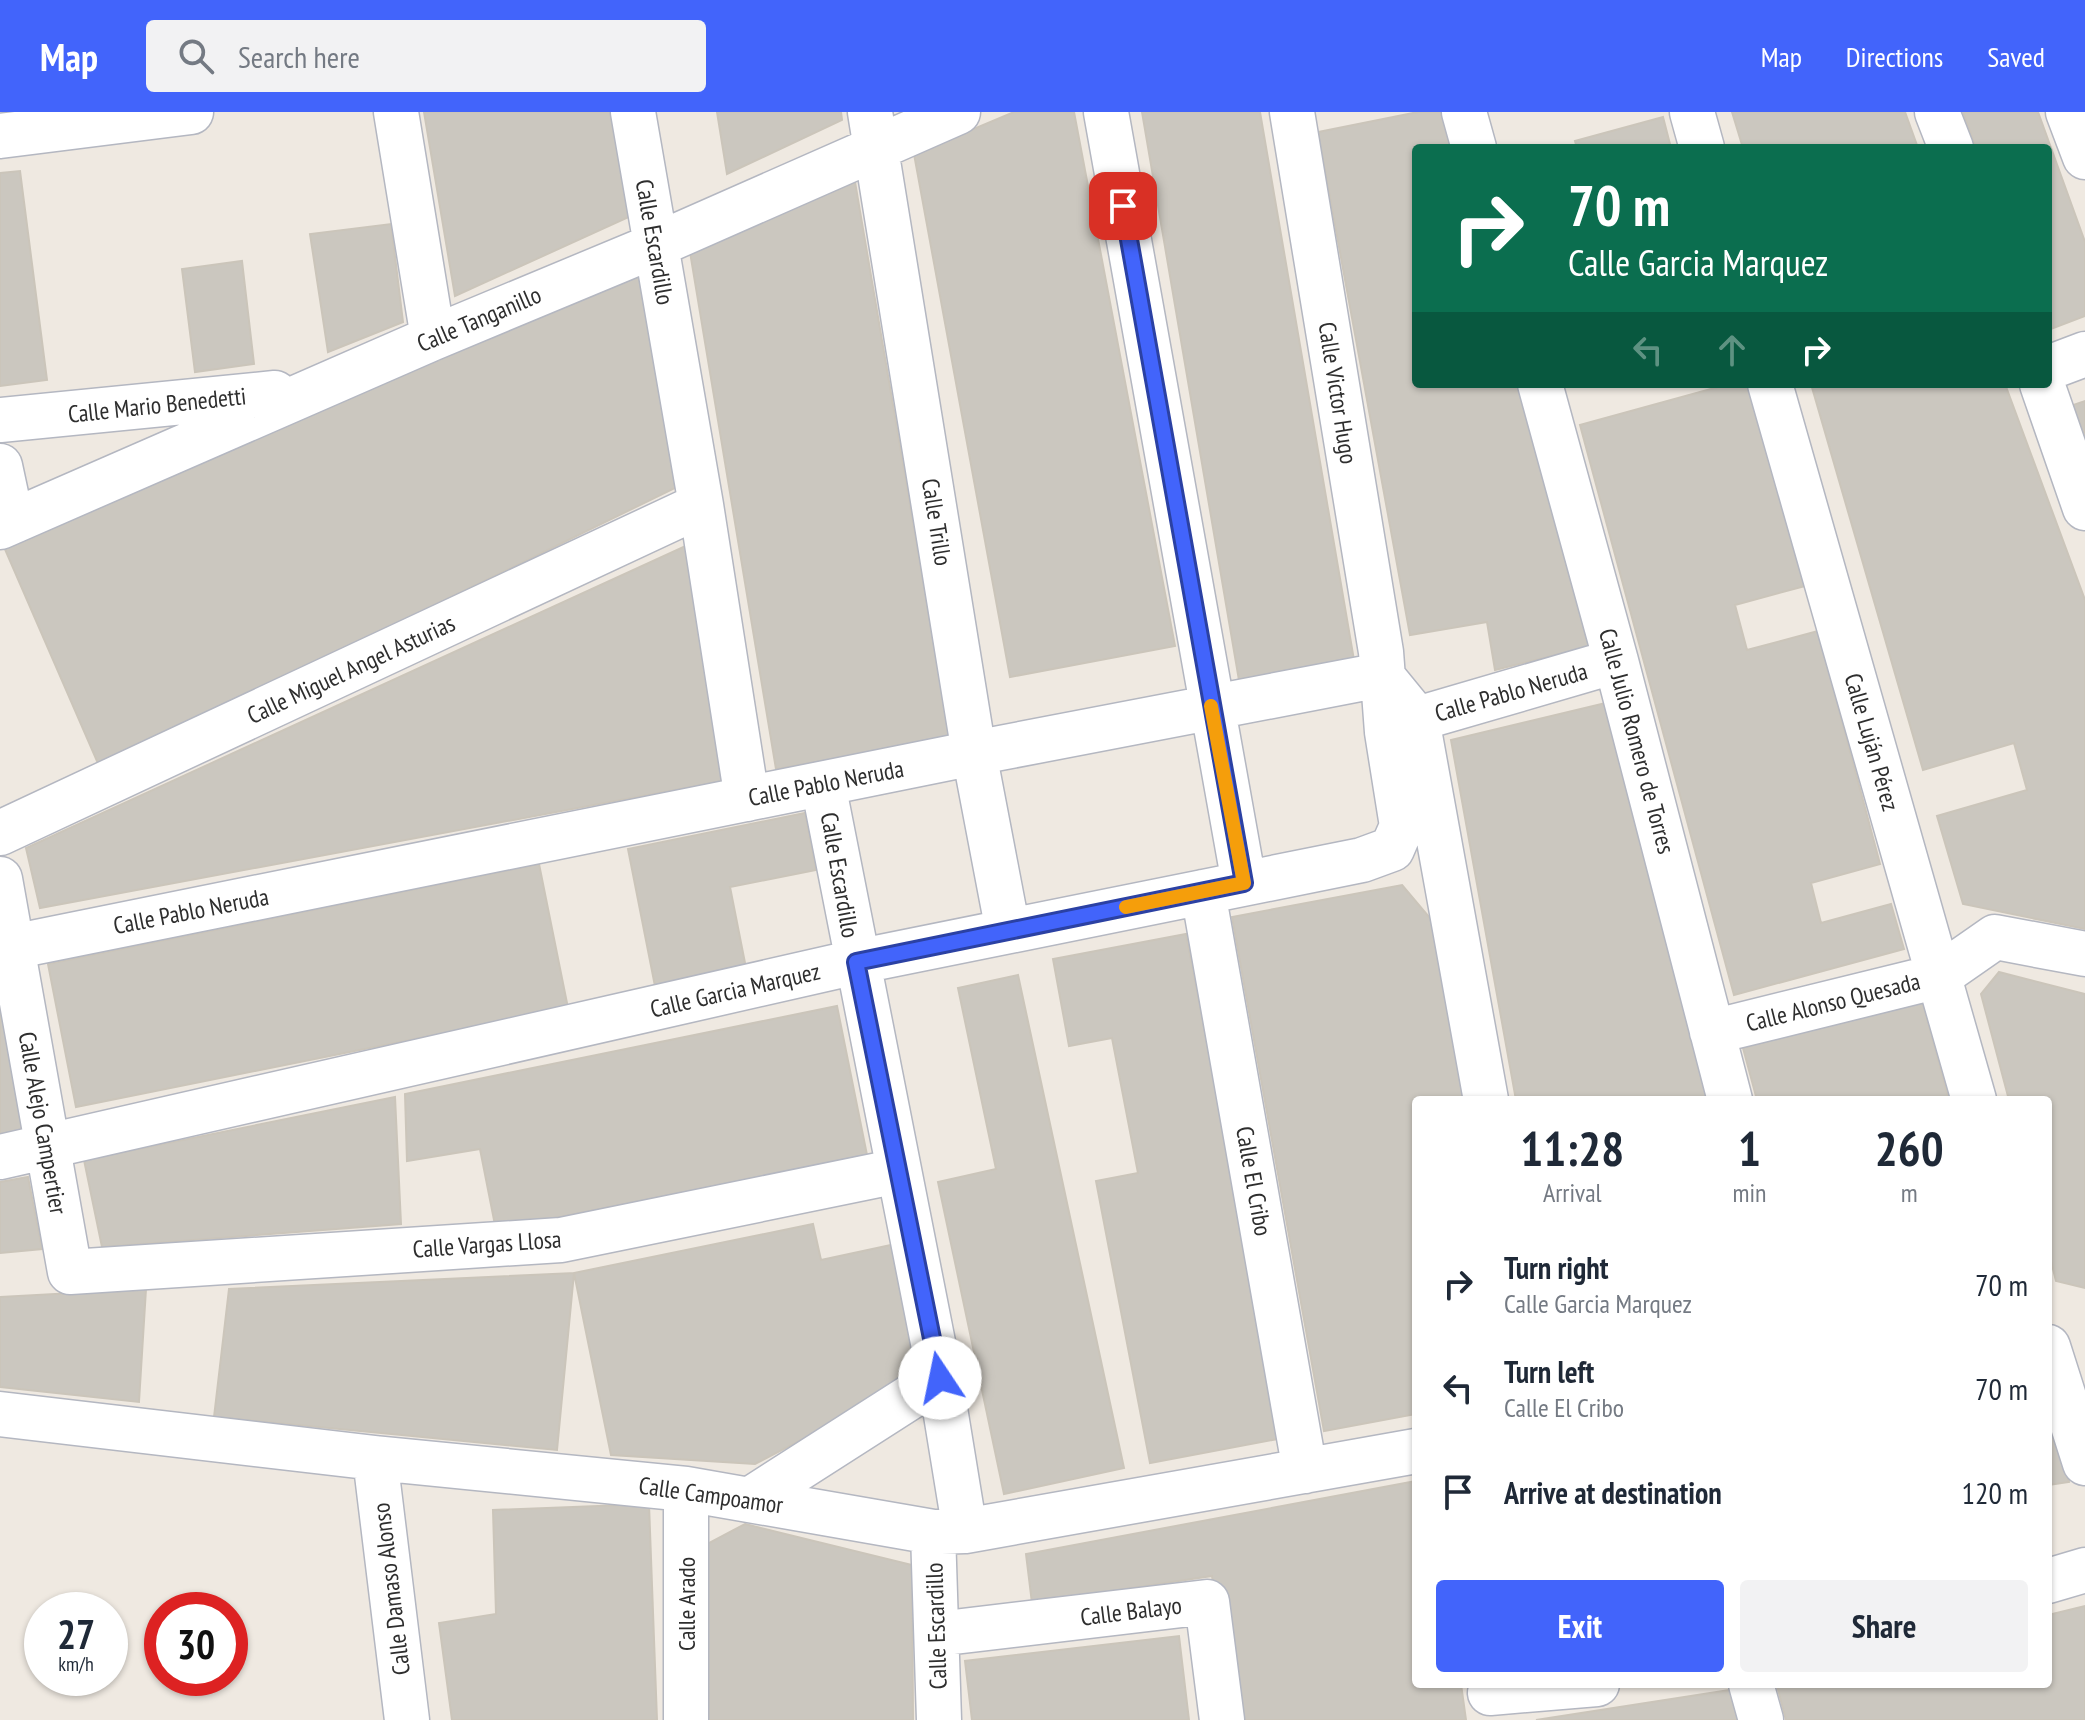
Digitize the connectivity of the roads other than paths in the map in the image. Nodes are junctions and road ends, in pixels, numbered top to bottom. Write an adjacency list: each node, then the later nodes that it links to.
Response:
1 (191, 112): 12 (street)
2 (396, 112): 18 (street)
3 (633, 112): 17 (street, Calle Escardillo)
4 (958, 112): 11 (street, Calle Tanganillo)
5 (1106, 112): 32 (street, Calle El Cribo)
6 (1292, 112): 31 (street, Calle Victor Hugo)
7 (1464, 112): 13 (street)
8 (1692, 112): 14 (street)
9 (1937, 112): 15 (street)
10 (2068, 112): 16 (street)
11 (873, 130): 17 (street, Calle Tanganillo); 34 (street, Calle Trillo)
12 (0, 136)
13 (1473, 144)
14 (1701, 144)
15 (1949, 144)
16 (2085, 157)
17 (654, 246): 18 (street, Calle Tanganillo); 27 (street, Calle Escardillo)
18 (433, 338): 24 (street, Calle Tanganillo)
19 (2085, 354): 20 (street)
20 (2052, 366)
21 (1541, 388): 30 (street, Calle Julio Romero de Torres)
22 (1771, 388): 44 (street, Calle Luján Pérez)
23 (2043, 388): 28 (street)
24 (313, 390): 25 (street, Calle Mario Benedetti); 29 (street, Calle Tanganillo)
25 (0, 420)
26 (0, 466): 29 (street)
27 (701, 505): 36 (street, Calle Escardillo); 37 (street, Calle Miguel Angel Asturias)
28 (2085, 508)
29 (6, 524)
30 (1616, 661): 33 (street, Calle Pablo Neruda); 45 (street, Calle Julio Romero de Torres)
31 (1381, 675): 32 (street, Calle Pablo Neruda); 33 (street, Calle Pablo Neruda); 39 (street, Calle Garcia Marquez)
32 (1211, 707): 34 (street, Calle Pablo Neruda); 39 (street, Calle El Cribo)
33 (1417, 719): 46 (street)
34 (974, 753): 35 (street, Calle Pablo Neruda); 40 (street, Calle Trillo)
35 (823, 784): 36 (street, Calle Pablo Neruda); 43 (street, Calle Escardillo)
36 (747, 799): 41 (street, Calle Pablo Neruda)
37 (0, 833)
38 (0, 879): 41 (street, Calle Alejo Campertier)
39 (1224, 887): 40 (street, Calle Garcia Marquez); 59 (street, Calle El Cribo)
40 (1008, 931): 43 (street, Calle Garcia Marquez)
41 (12, 947): 49 (street, Calle Alejo Campertier)
42 (2085, 954): 44 (street, Calle Alonso Quesada)
43 (856, 962): 49 (street, Calle Garcia Marquez); 51 (street, Calle Escardillo)
44 (1939, 976): 45 (street, Calle Alonso Quesada); 48 (street, Calle Luján Pérez)
45 (1712, 1032): 47 (street, Calle Julio Romero de Torres)
46 (1485, 1096)
47 (1729, 1096)
48 (1973, 1096)
49 (46, 1148): 50 (street, Calle Garcia Marquez); 52 (street, Calle Alejo Campertier)
50 (0, 1157)
51 (898, 1171): 52 (street, Calle Vargas Llosa); 54 (street, Calle Escardillo)
52 (70, 1272)
53 (2060, 1363): 58 (street)
54 (940, 1378): 61 (street); 62 (street, Calle Escardillo)
55 (0, 1414): 57 (street, Calle Campoamor)
56 (1412, 1452): 59 (street, Calle Campoamor)
57 (375, 1458): 60 (street, Calle Campoamor); 69 (street, Calle Damaso Alonso)
58 (2085, 1463)
59 (1305, 1471): 62 (street, Calle Campoamor)
60 (686, 1489): 61 (street, Calle Campoamor); 70 (street, Calle Arado)
61 (751, 1499): 62 (street, Calle Campoamor)
62 (949, 1532): 65 (street, Calle Escardillo)
63 (2085, 1570): 64 (street)
64 (2052, 1580)
65 (937, 1634): 71 (street, Calle Escardillo); 72 (street, Calle Balayo)
66 (1569, 1688): 68 (street)
67 (1752, 1688): 73 (street)
68 (1491, 1699)
69 (407, 1720)
70 (686, 1720)
71 (939, 1720)
72 (1222, 1720)
73 (1761, 1720)

